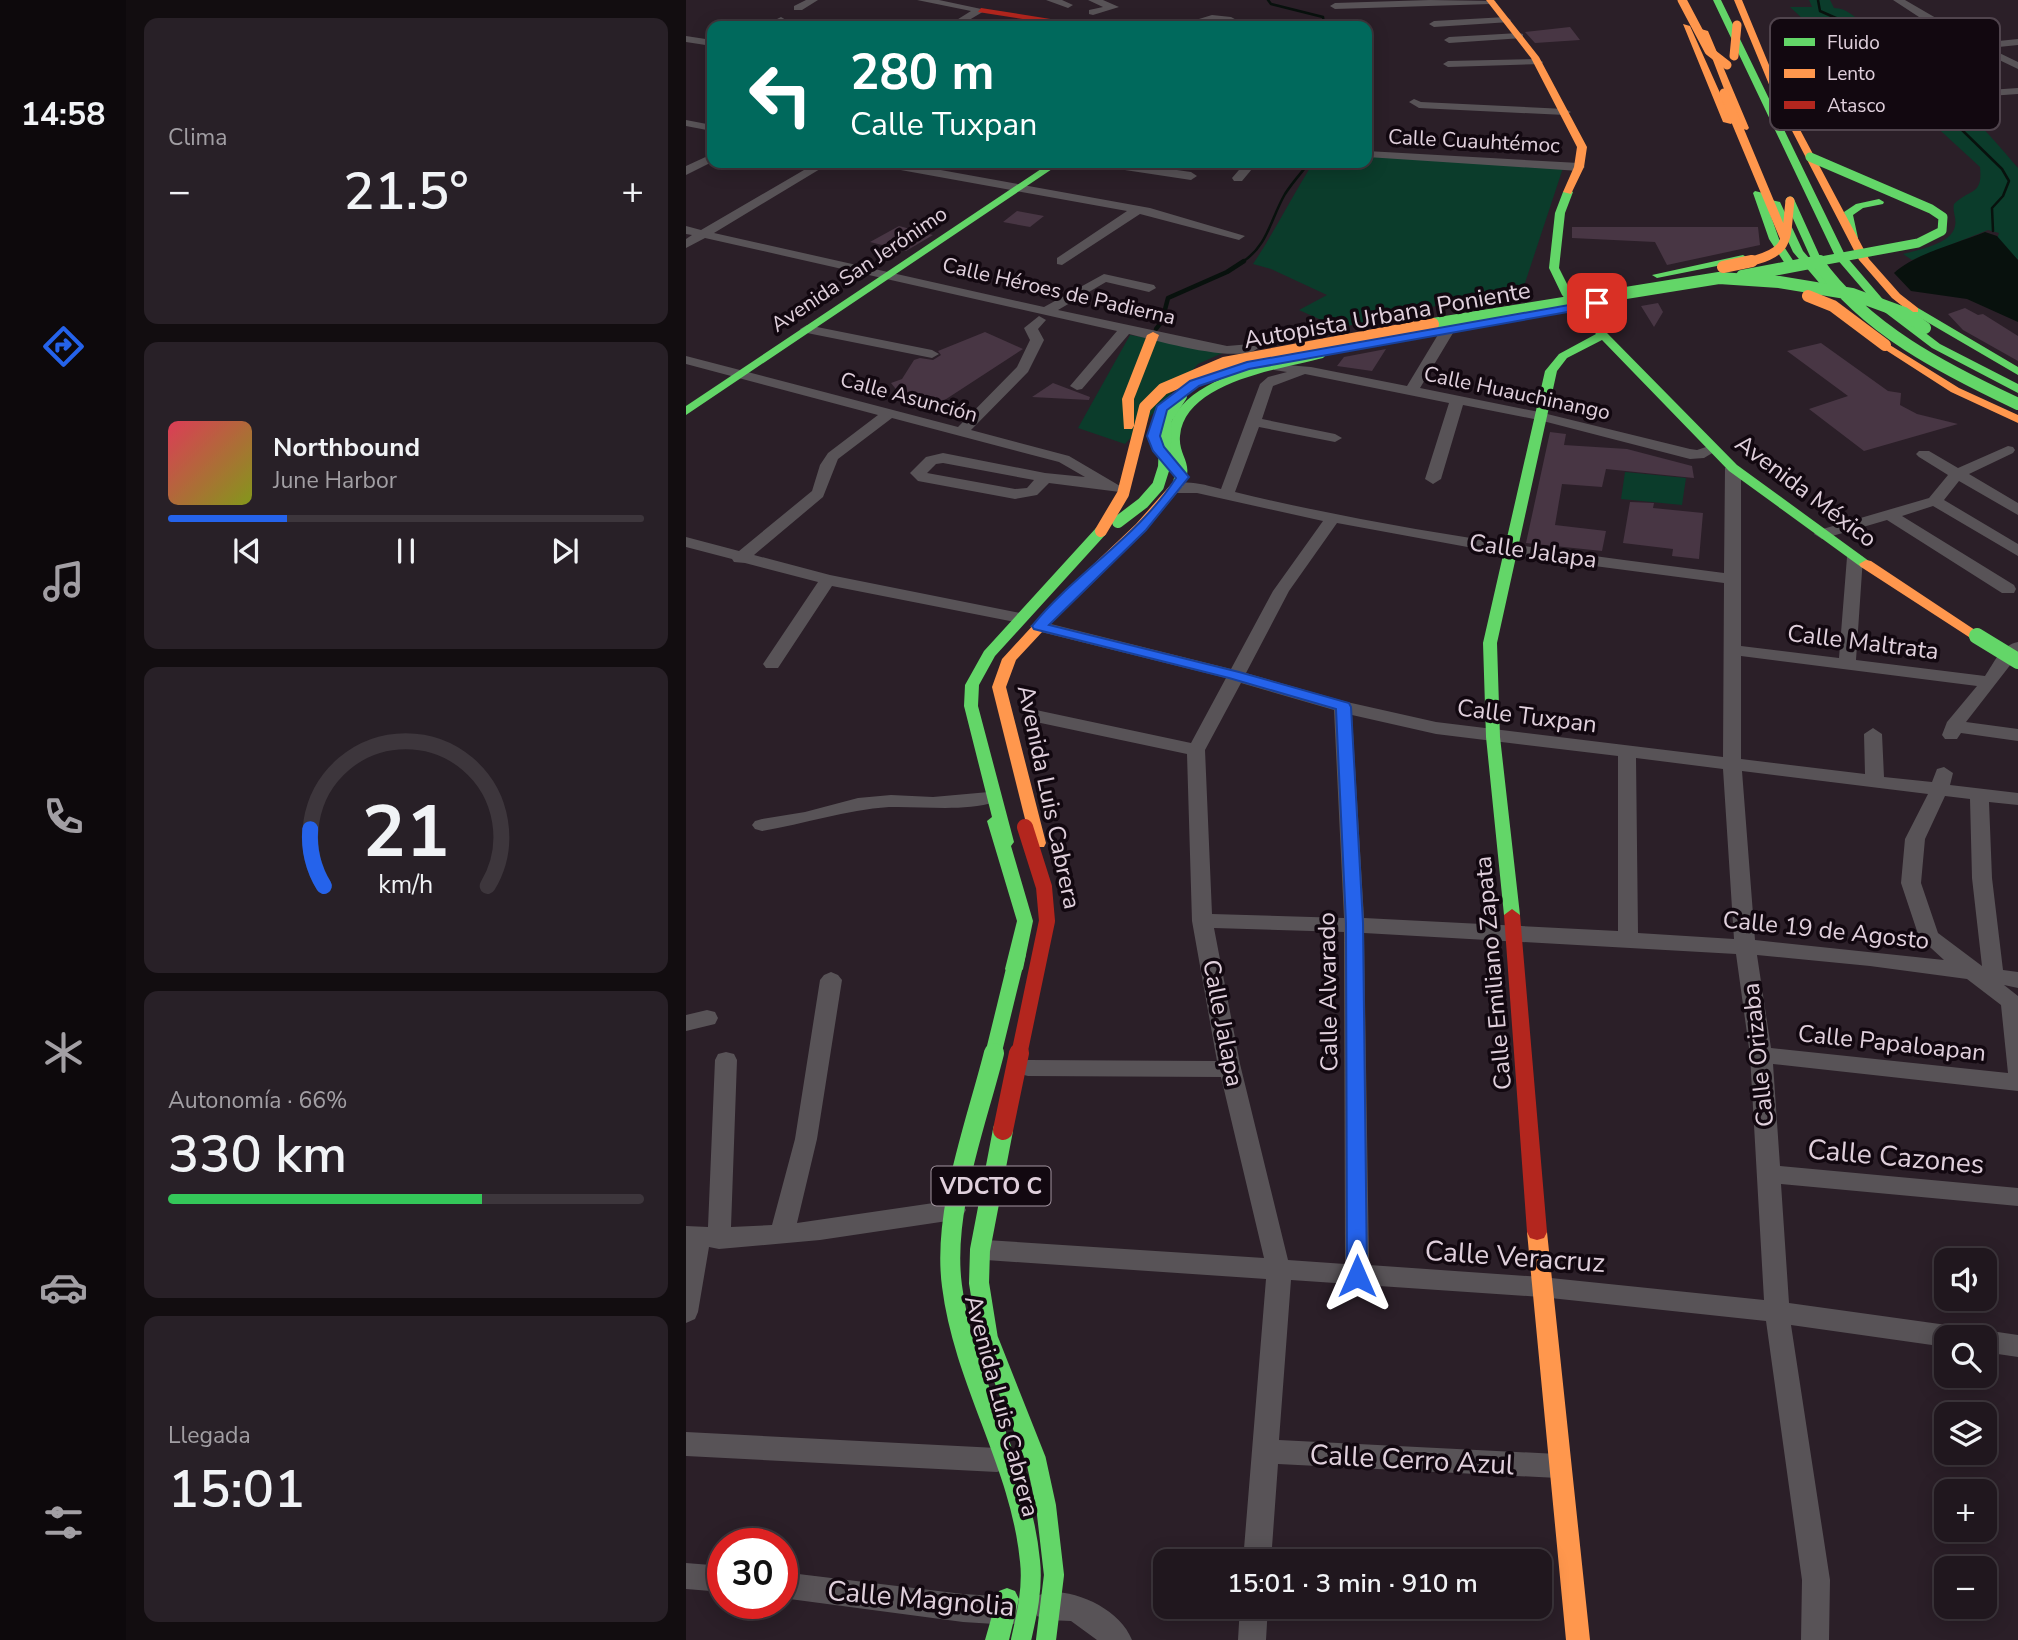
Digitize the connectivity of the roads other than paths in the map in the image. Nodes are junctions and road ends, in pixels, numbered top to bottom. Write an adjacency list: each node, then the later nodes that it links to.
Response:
1 (813, 0): 18 (street)
2 (922, 0): 14 (street)
3 (997, 0): 19 (main road)
4 (1051, 0): 15 (street)
5 (1093, 0): 20 (street)
6 (1491, 0): 17 (street); 22 (main road)
7 (1672, 0): 41 (main road)
8 (1681, 0): 16 (main road); 36 (main road, bridge)
9 (1710, 0): 36 (main road)
10 (1717, 0): 47 (main road)
11 (1727, 0): 36 (main road, bridge)
12 (1738, 0): 40 (main road)
13 (1898, 0): 21 (street)
14 (943, 1): 19 (street)
15 (1068, 5)
16 (1696, 5): 34 (main road); 36 (main road)
17 (1335, 6)
18 (798, 8)
19 (981, 10): 23 (street); 24 (main road)
20 (1093, 12)
21 (1924, 18)
22 (1506, 20): 27 (street); 28 (main road)
23 (960, 21)
24 (1038, 21)
25 (1202, 21): 26 (street)
26 (1229, 21)
27 (1434, 24)
28 (1519, 36): 30 (street); 37 (main road)
29 (686, 38): 31 (street)
30 (1449, 40)
31 (707, 42)
32 (2018, 42): 33 (street)
33 (2000, 44)
34 (1713, 48): 44 (main road); 79 (main road)
35 (2000, 57): 39 (street)
36 (1731, 61): 53 (main road); 105 (main road, bridge)
37 (1538, 62): 38 (street); 46 (main road)
38 (1448, 64)
39 (2018, 66)
40 (1770, 77)
41 (1711, 79): 44 (main road); 72 (main road)
42 (2018, 91): 43 (street)
43 (2000, 92)
44 (1724, 93): 76 (main road, bridge)
45 (1414, 102): 46 (street)
46 (1565, 112): 58 (main road)
47 (1770, 114)
48 (686, 123): 49 (street)
49 (707, 127)
50 (1778, 130): 57 (main road)
51 (1785, 130): 57 (main road)
52 (1796, 130): 55 (main road)
53 (1761, 139)
54 (1372, 154): 58 (street, Calle Cuauhtémoc)
55 (1810, 157): 73 (main road); 80 (main road, bridge)
56 (707, 160): 64 (street)
57 (1793, 163): 103 (main road)
58 (1579, 167): 77 (main road)
59 (815, 168): 70 (street)
60 (909, 168): 67 (street)
61 (1048, 168): 67 (main road, Avenida San Jerónimo)
62 (1138, 168): 65 (street)
63 (1247, 168): 66 (street)
64 (686, 171)
65 (1191, 176)
66 (1238, 178)
67 (1016, 189): 68 (street); 78 (main road, Avenida San Jerónimo)
68 (1137, 210): 71 (street); 75 (street)
69 (686, 230): 70 (street, Calle Héroes de Padierna)
70 (703, 234): 74 (street); 78 (street, Calle Héroes de Padierna)
71 (1239, 236)
72 (1774, 239): 83 (main road); 84 (main road, Avenida Luis Cabrera)
73 (1853, 240): 76 (main road); 99 (main road)
74 (686, 244)
75 (1062, 261)
76 (1770, 261): 98 (main road, bridge)
77 (1554, 268): 82 (main road); 84 (main road, Avenida México)
78 (890, 275): 87 (street, Calle Héroes de Padierna); 89 (main road, Avenida San Jerónimo)
79 (1820, 278): 86 (main road); 110 (main road)
80 (1721, 280): 97 (main road, Avenida Luis Cabrera, bridge); 110 (main road, bridge)
81 (1149, 288): 87 (street)
82 (1535, 293): 84 (main road, Avenida Luis Cabrera); 85 (main road, Avenida Luis Cabrera)
83 (1814, 294): 84 (main road, Avenida Luis Cabrera); 86 (main road)
84 (1572, 301): 88 (main road, Avenida Luis Cabrera); 93 (main road, Avenida México); 101 (main road, bridge); 107 (main road, bridge); 209 (main road, Autopista Urbana Poniente / VDCTO C, bridge)
85 (1484, 306): 88 (main road); 94 (main road, Avenida Luis Cabrera)
86 (1832, 313): 114 (main road)
87 (1043, 315): 90 (street, Calle Héroes de Padierna); 115 (street)
88 (1493, 325): 91 (main road, Avenida Luis Cabrera)
89 (807, 329): 95 (street); 100 (main road, Avenida San Jerónimo)
90 (1126, 329): 92 (street, Calle Héroes de Padierna); 102 (street)
91 (1446, 333): 97 (main road, Avenida Luis Cabrera); 104 (street)
92 (1153, 335): 94 (street, Calle Héroes de Padierna); 113 (main road)
93 (1602, 335): 111 (main road, Calle Emiliano Zapata); 117 (main road, Avenida México)
94 (1259, 348): 98 (main road, Avenida Luis Cabrera)
95 (932, 354)
96 (686, 360): 100 (street, Calle Asunción)
97 (1299, 360): 104 (street, Calle Huauchinango); 112 (street, Calle Huauchinango); 124 (main road, Avenida Luis Cabrera); 124 (main road, Avenida Luis Cabrera); 132 (main road, bridge)
98 (1184, 370): 113 (main road, Avenida Luis Cabrera)
99 (2018, 372)
100 (741, 374): 108 (main road, Avenida San Jerónimo); 109 (street, Calle Asunción)
101 (2018, 382)
102 (1077, 386)
103 (2018, 389)
104 (1411, 391): 106 (street, Calle Huauchinango)
105 (2018, 396)
106 (1457, 400): 111 (street, Calle Huauchinango); 123 (street)
107 (2018, 404)
108 (686, 411)
109 (888, 414): 115 (street, Calle Asunción); 139 (street)
110 (2018, 415): 132 (main road, Autopista Urbana Poniente / VDCTO C, bridge)
111 (1539, 416): 117 (street, Calle Huauchinango); 136 (main road, Calle Emiliano Zapata)
112 (1255, 422): 116 (street); 126 (street, Calle Huauchinango)
113 (1128, 426): 125 (main road, Avenida Luis Cabrera)
114 (2018, 426)
115 (960, 433): 125 (street, Calle Asunción)
116 (1335, 438)
117 (1712, 449): 120 (main road, Avenida México)
118 (2008, 450): 121 (street)
119 (1924, 454): 121 (street)
120 (1733, 468): 134 (main road, Avenida México); 140 (street, Calle Orizaba)
121 (1956, 475): 127 (street); 128 (street)
122 (1047, 478): 122 (street); 125 (street)
123 (1433, 479)
124 (1180, 482): 126 (street, Calle Jalapa); 133 (main road, Avenida Luis Cabrera)
125 (1111, 487): 131 (main road, Avenida Luis Cabrera)
126 (1226, 496): 130 (street, Calle Jalapa)
127 (1935, 500): 129 (street); 137 (street)
128 (2018, 510)
129 (1889, 514): 134 (street); 142 (street)
130 (1333, 518): 136 (street, Calle Jalapa); 149 (street, Calle Jalapa)
131 (1100, 521): 133 (main road); 143 (main road, Avenida Luis Cabrera)
132 (1118, 522): 210 (main road, Autopista Urbana Poniente / VDCTO C, bridge)
133 (1141, 527): 144 (main road, Avenida Luis Cabrera)
134 (1822, 534): 138 (main road, Avenida México)
135 (686, 542): 139 (street)
136 (1511, 550): 140 (street, Calle Jalapa); 155 (main road, Calle Emiliano Zapata)
137 (2018, 551)
138 (1855, 557): 146 (main road, Avenida México, bridge); 148 (street)
139 (740, 559): 141 (street)
140 (1733, 579): 145 (street, Calle Orizaba)
141 (828, 580): 143 (street); 147 (street)
142 (2007, 589)
143 (1015, 617): 162 (main road, Avenida Luis Cabrera)
144 (1039, 626): 149 (street, Calle Tuxpan); 176 (main road, Avenida Luis Cabrera)
145 (1731, 650): 148 (street, Calle Maltrata); 158 (street, Calle Orizaba)
146 (2014, 654): 150 (street)
147 (772, 664)
148 (1847, 664): 150 (street, Calle Maltrata)
149 (1234, 675): 151 (street, Calle Tuxpan); 156 (street, Calle Jalapa)
150 (1990, 682): 154 (street)
151 (1343, 707): 155 (street, Calle Tuxpan); 166 (street, Calle Alvarado)
152 (1035, 716): 156 (street)
153 (1873, 734): 160 (street)
154 (2018, 735)
155 (1493, 737): 157 (street, Calle Tuxpan); 167 (main road, Calle Emiliano Zapata)
156 (1196, 750): 165 (street, Calle Jalapa)
157 (1627, 753): 158 (street, Calle Tuxpan); 168 (street)
158 (1732, 766): 160 (street, Calle Tuxpan); 169 (street, Calle Orizaba)
159 (1942, 780): 160 (street, Calle Tuxpan); 161 (street, Calle Tuxpan); 170 (street)
160 (1875, 781)
161 (1979, 794): 163 (street, Calle Tuxpan); 171 (street)
162 (989, 798): 164 (street); 182 (main road, Avenida Luis Cabrera)
163 (2018, 799)
164 (762, 825)
165 (1202, 921): 166 (street); 177 (street, Calle Jalapa)
166 (1354, 923): 167 (street); 187 (street, Calle Alvarado)
167 (1514, 932): 168 (street, Calle 19 de Agosto); 188 (main road, Calle Emiliano Zapata)
168 (1628, 940): 169 (street, Calle 19 de Agosto)
169 (1745, 947): 170 (street, Calle 19 de Agosto); 174 (street, Calle Orizaba)
170 (1970, 971): 171 (street, Calle 19 de Agosto); 178 (street)
171 (1993, 975): 173 (street, Calle 19 de Agosto)
172 (831, 980): 183 (street)
173 (2018, 980)
174 (1760, 1055): 179 (street, Calle Papaloapan); 180 (street, Calle Orizaba)
175 (726, 1060): 184 (street)
176 (1028, 1068): 177 (street); 185 (main road, Avenida Luis Cabrera)
177 (1231, 1069): 186 (street, Calle Jalapa)
178 (2018, 1071)
179 (2018, 1083)
180 (1769, 1174): 181 (street, Calle Cazones); 190 (street, Calle Orizaba)
181 (2018, 1197)
182 (954, 1210): 183 (street); 195 (main road, Avenida Luis Cabrera)
183 (782, 1233): 184 (street)
184 (701, 1237): 189 (street)
185 (986, 1250): 186 (street, Calle Veracruz); 194 (main road, Avenida Luis Cabrera)
186 (1279, 1270): 187 (street, Calle Veracruz); 198 (street, Calle Jalapa)
187 (1357, 1276): 188 (street, Calle Veracruz)
188 (1541, 1287): 190 (street, Calle Veracruz); 200 (main road, Calle Emiliano Zapata)
189 (686, 1312)
190 (1777, 1312): 191 (street, Calle Veracruz); 214 (street, Calle Orizaba)
191 (1934, 1334)
192 (1997, 1343): 193 (street)
193 (2018, 1346)
194 (1004, 1353): 195 (main road); 206 (main road, Avenida Luis Cabrera)
195 (966, 1369): 196 (main road, Avenida Luis Cabrera)
196 (978, 1402): 199 (main road, Avenida Luis Cabrera); 206 (main road)
197 (686, 1444): 199 (street)
198 (1265, 1451): 200 (street, Calle Cerro Azul); 201 (street, Calle Jalapa)
199 (998, 1460): 205 (main road, Avenida Luis Cabrera)
200 (1558, 1466): 213 (main road, Calle Emiliano Zapata)
201 (1258, 1549)
202 (686, 1576): 203 (street)
203 (707, 1578)
204 (798, 1585): 205 (street, Calle Magnolia)
205 (1009, 1590): 206 (street, Calle Magnolia); 208 (main road, Avenida Luis Cabrera)
206 (1060, 1604): 210 (main road, Avenida Luis Cabrera); 211 (street)
207 (1253, 1619): 212 (street)
208 (997, 1640)
209 (1021, 1640)
210 (1049, 1640)
211 (1118, 1640)
212 (1252, 1640)
213 (1578, 1640)
214 (1815, 1640)

